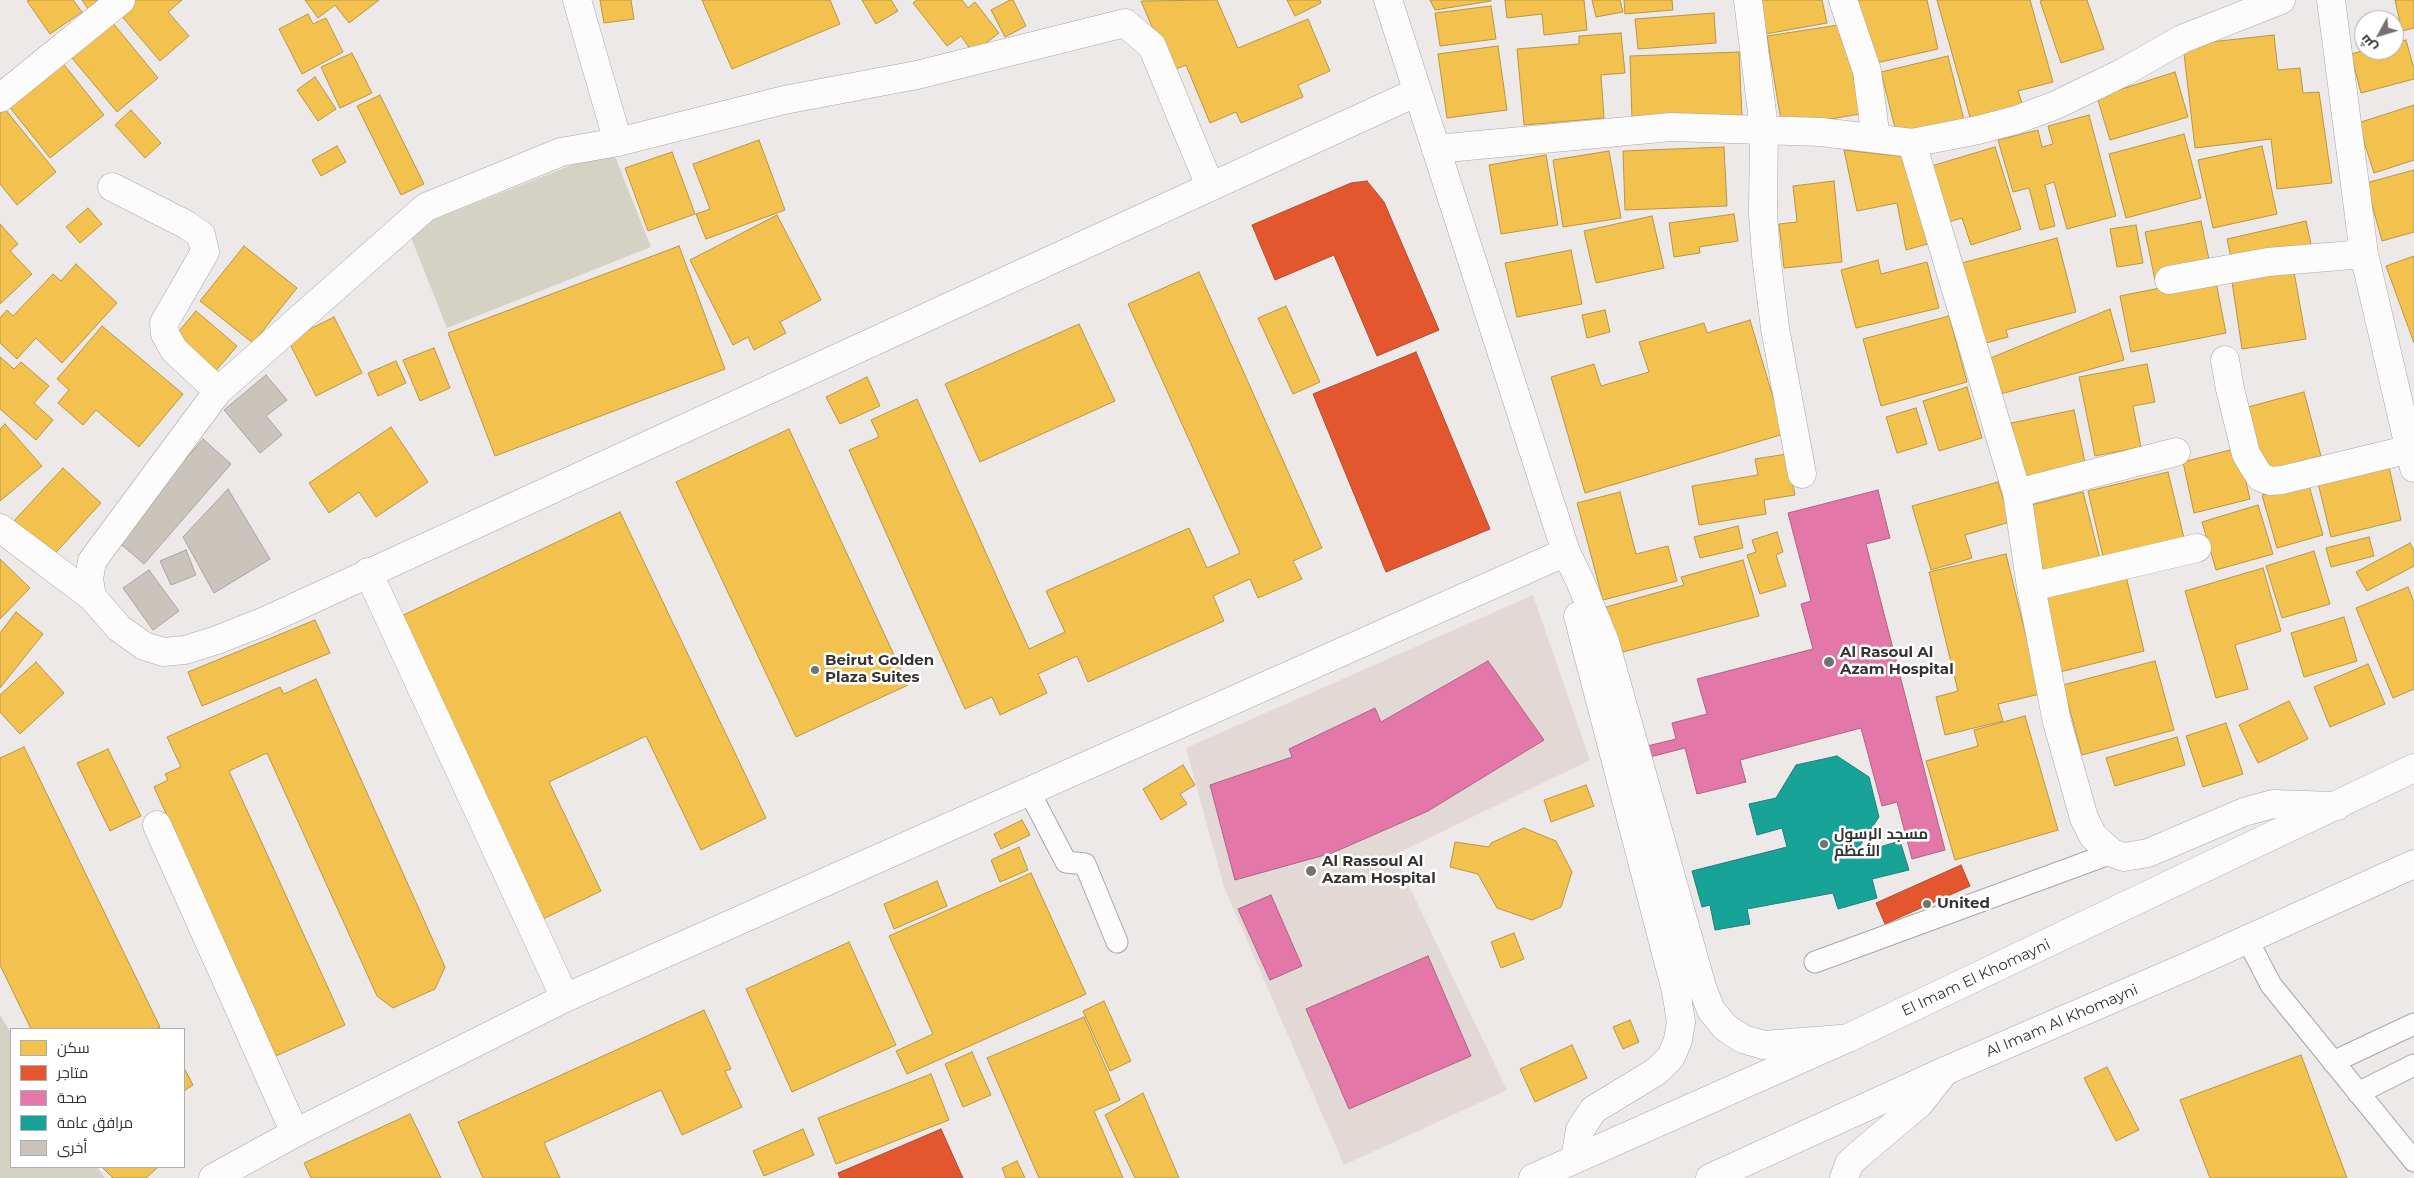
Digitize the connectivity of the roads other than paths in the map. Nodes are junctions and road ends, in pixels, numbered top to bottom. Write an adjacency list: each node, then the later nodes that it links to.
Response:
1 (121, 0): 9 (main road)
2 (577, 0): 12 (main road)
3 (1388, 0): 8 (main road)
4 (1748, 0): 10 (main road)
5 (1843, 0): 11 (main road)
6 (2282, 0): 13 (main road)
7 (2331, 0): 17 (main road)
8 (1417, 92): 14 (main road); 15 (main road)
9 (0, 98)
10 (1764, 128): 11 (main road); 14 (main road); 23 (main road)
11 (1876, 139): 13 (main road)
12 (618, 142): 15 (main road); 20 (main road)
13 (1912, 143): 24 (main road)
14 (1436, 149): 27 (main road)
15 (1210, 186): 28 (main road)
16 (112, 187): 20 (main road)
17 (2364, 254): 18 (main road); 22 (main road)
18 (2169, 280)
19 (2226, 360): 22 (main road)
20 (218, 391): 30 (main road)
21 (2176, 452): 24 (main road)
22 (2412, 459)
23 (1802, 474)
24 (2017, 493): 29 (main road)
25 (0, 528): 30 (main road)
26 (2197, 548): 29 (main road)
27 (1567, 555): 32 (main road); 41 (main road); 42 (main road)
28 (368, 572): 30 (main road); 40 (main road)
29 (2031, 586): 35 (main road)
30 (92, 597)
31 (2414, 768): 33 (main road, El Imam El Khomayni)
32 (1029, 791): 38 (lane); 40 (main road)
33 (2337, 806): 35 (main road); 44 (main road, El Imam El Khomayni)
34 (157, 825): 49 (main road)
35 (2112, 853): 39 (lane)
36 (2414, 864): 37 (main road, Al Imam Al Khomayni)
37 (2247, 939): 45 (lane); 47 (main road, Al Imam Al Khomayni)
38 (1116, 942)
39 (1815, 962)
40 (565, 998): 49 (main road)
41 (1711, 1010): 42 (main road); 44 (main road)
42 (1681, 1022): 50 (main road)
43 (2414, 1024): 45 (lane)
44 (1848, 1038): 50 (main road, El Imam El Khomayni)
45 (2333, 1062): 48 (lane)
46 (2414, 1065): 48 (lane)
47 (1945, 1071): 54 (main road, Al Imam Al Khomayni); 55 (main road)
48 (2358, 1093): 51 (lane)
49 (295, 1134): 52 (main road)
50 (1576, 1159): 53 (main road, El Imam El Khomayni)
51 (2414, 1161)
52 (213, 1178)
53 (1533, 1178)
54 (1710, 1178)
55 (1844, 1178)

